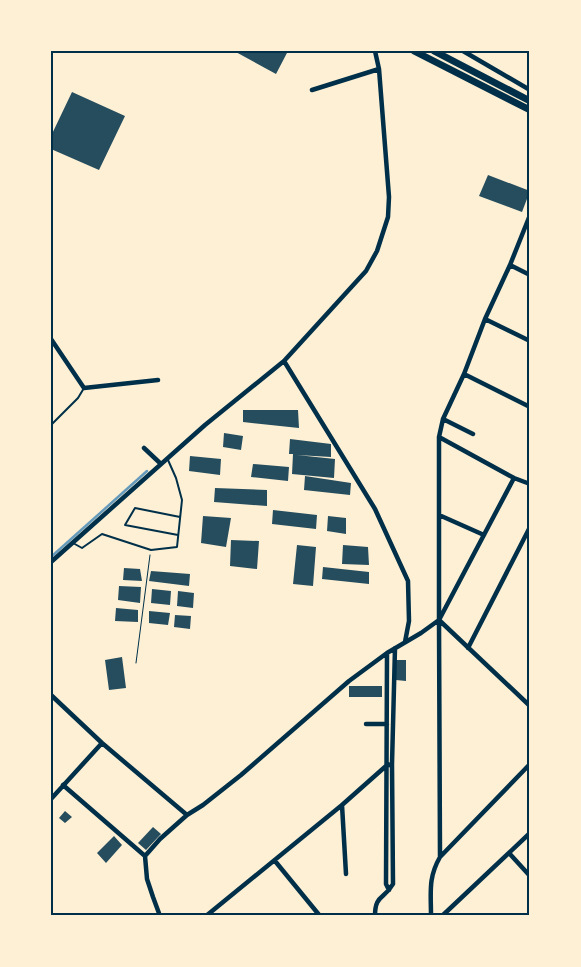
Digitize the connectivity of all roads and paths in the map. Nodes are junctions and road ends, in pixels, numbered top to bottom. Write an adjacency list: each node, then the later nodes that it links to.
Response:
1 (375, 51): 5 (street)
2 (414, 51): 9 (main road)
3 (434, 51): 8 (main road)
4 (463, 51): 7 (street)
5 (379, 69): 6 (street); 16 (street)
6 (312, 90)
7 (530, 90)
8 (530, 101)
9 (529, 110)
10 (530, 215): 11 (street)
11 (510, 265): 12 (street); 13 (street)
12 (530, 275)
13 (485, 318): 15 (street); 17 (street)
14 (51, 339): 19 (street)
15 (530, 341)
16 (284, 360): 26 (street); 39 (street)
17 (464, 374): 20 (street); 21 (street)
18 (158, 380): 19 (street)
19 (84, 388): 22 (lane)
20 (530, 407)
21 (443, 419): 23 (street); 24 (street)
22 (51, 425)
23 (473, 434)
24 (439, 437): 28 (street); 30 (street)
25 (144, 448): 27 (street)
26 (168, 459): 27 (street); 31 (lane)
27 (161, 464): 35 (street)
28 (514, 478): 29 (street); 34 (street)
29 (530, 484)
30 (439, 514): 34 (street); 38 (street)
31 (180, 517): 33 (lane); 33 (lane)
32 (530, 527): 41 (street)
33 (178, 534): 36 (lane)
34 (484, 535): 38 (street)
35 (73, 543): 36 (lane); 37 (street)
36 (150, 550): 43 (path)
37 (51, 562)
38 (439, 620): 39 (street); 41 (street); 60 (street)
39 (405, 642): 40 (street)
40 (394, 648): 42 (street); 48 (street)
41 (468, 648): 45 (street)
42 (386, 653): 47 (street); 56 (street)
43 (136, 663)
44 (51, 695): 49 (street)
45 (530, 706)
46 (366, 724): 47 (street)
47 (386, 724): 48 (street); 52 (street)
48 (394, 724): 50 (street)
49 (102, 742): 53 (street); 56 (street)
50 (392, 764): 52 (street); 64 (street)
51 (530, 764): 60 (street)
52 (386, 766): 55 (street); 64 (street)
53 (63, 785): 54 (street); 59 (street)
54 (51, 799)
55 (342, 805): 61 (street); 62 (street)
56 (187, 815): 59 (street)
57 (530, 832): 58 (street)
58 (509, 853): 63 (street); 70 (street)
59 (146, 856): 65 (street)
60 (440, 857): 69 (street)
61 (275, 861): 66 (street); 67 (street)
62 (346, 874)
63 (530, 876)
64 (389, 890): 68 (street)
65 (160, 916)
66 (206, 916)
67 (320, 916)
68 (375, 916)
69 (431, 916)
70 (442, 916)

